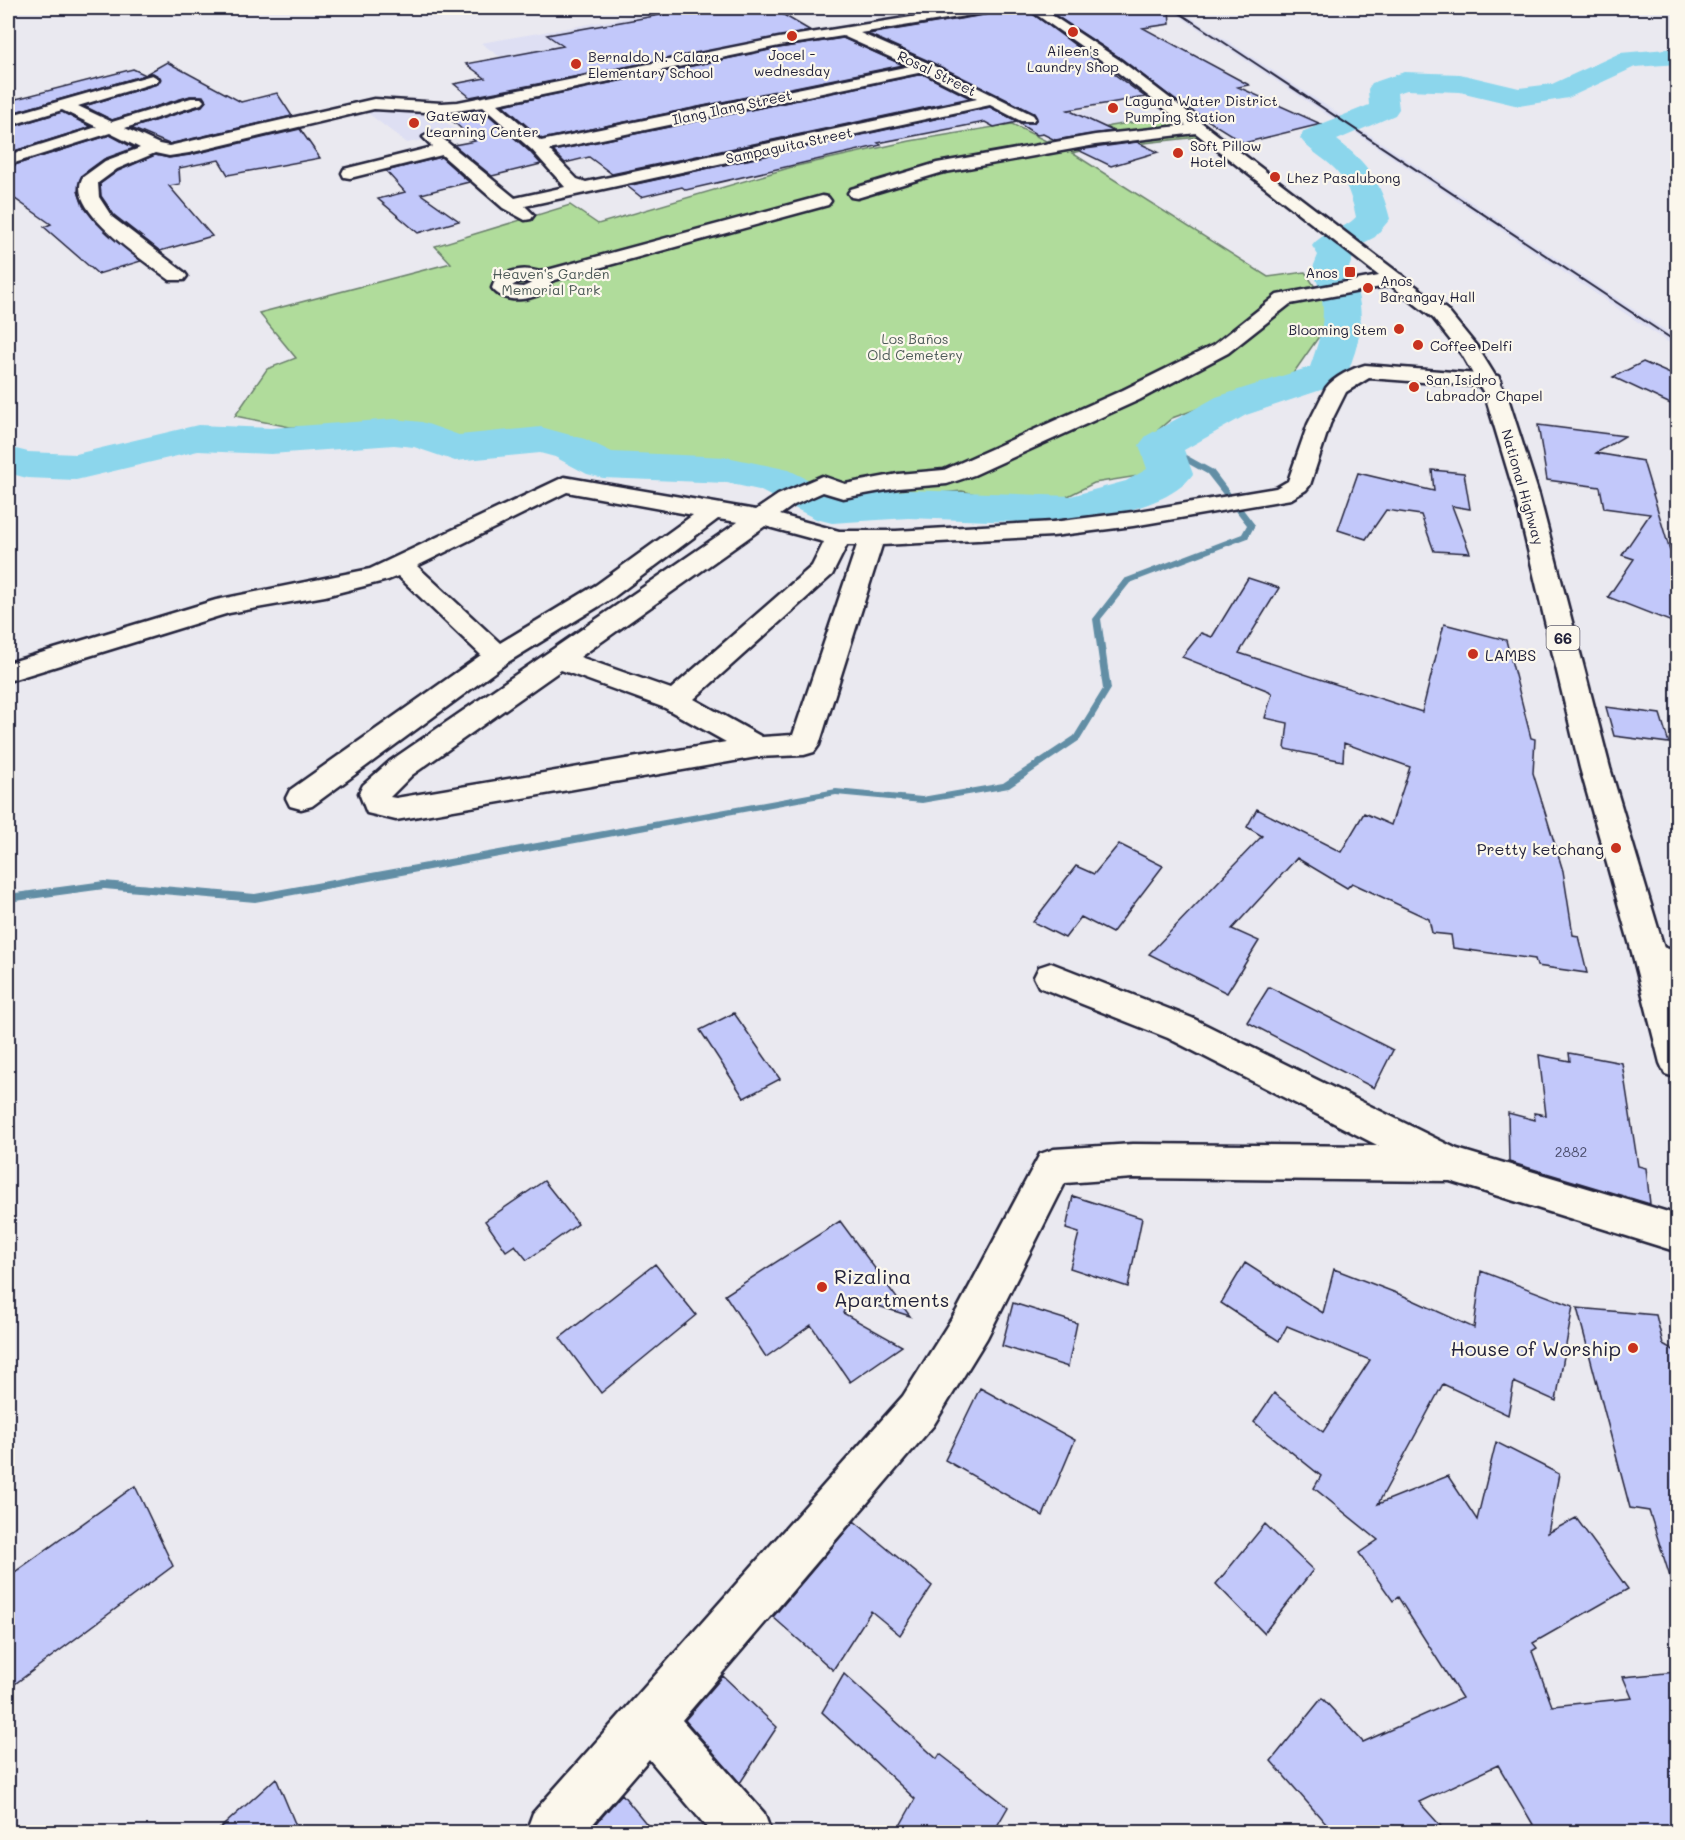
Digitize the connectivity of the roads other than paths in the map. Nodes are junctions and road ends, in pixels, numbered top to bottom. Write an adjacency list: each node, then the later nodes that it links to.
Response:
1 (990, 8): 3 (street)
2 (1033, 8): 12 (street, National Highway / 66)
3 (844, 31): 4 (street, Rosal Street); 8 (street)
4 (925, 67): 7 (street, Rosal Street); 15 (street, Ilang Ilang Street)
5 (152, 79): 9 (street)
6 (195, 100): 13 (street)
7 (993, 100): 10 (street, Rosal Street); 20 (street, Sampaguita Street)
8 (486, 102): 15 (street); 16 (street)
9 (64, 105): 11 (street); 13 (street)
10 (1028, 118)
11 (8, 121)
12 (1195, 126): 24 (street); 25 (street, National Highway / 66)
13 (110, 128): 16 (street); 18 (street)
14 (431, 136): 17 (street)
15 (538, 147): 20 (street)
16 (154, 148): 23 (street)
17 (446, 149): 19 (street); 21 (street)
18 (8, 160)
19 (350, 173)
20 (585, 188): 21 (street, Sampaguita Street)
21 (509, 204): 22 (street)
22 (525, 215)
23 (177, 276)
24 (540, 278)
25 (1395, 279): 26 (street, National Highway / 66); 28 (street)
26 (1490, 381): 30 (street); 38 (street, National Highway / 66)
27 (713, 511): 28 (street); 31 (street); 32 (street)
28 (763, 518): 29 (street); 33 (street)
29 (838, 538): 30 (street); 35 (street)
30 (872, 538): 36 (street)
31 (400, 564): 32 (street); 34 (street)
32 (498, 656): 37 (street)
33 (559, 659): 35 (street); 36 (street)
34 (8, 672)
35 (675, 701): 36 (street)
36 (758, 747)
37 (301, 798)
38 (1664, 961): 40 (street, National Highway / 66)
39 (1051, 977): 42 (street)
40 (1672, 1027): 41 (street, National Highway / 66)
41 (1677, 1063)
42 (1450, 1164): 43 (street); 44 (street)
43 (1677, 1234)
44 (651, 1721): 45 (street); 46 (street)
45 (552, 1833)
46 (745, 1833)

